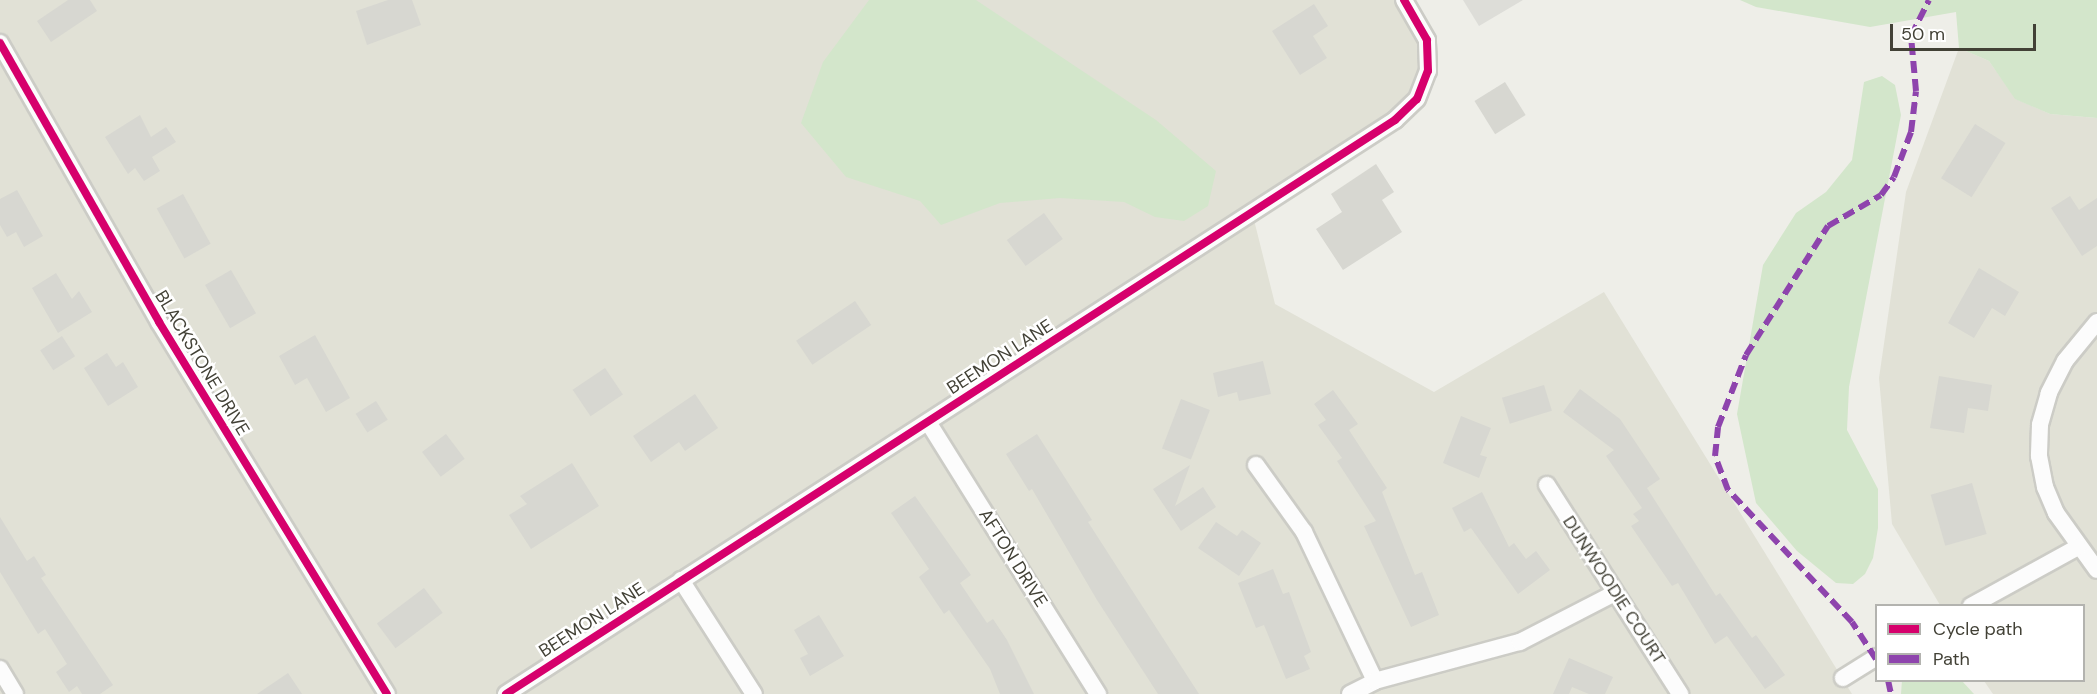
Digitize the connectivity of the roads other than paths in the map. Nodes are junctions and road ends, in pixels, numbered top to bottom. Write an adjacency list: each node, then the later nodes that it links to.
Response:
1 (1404, 0): 4 (street, BEEMON LANE)
2 (0, 44): 17 (street, BLACKSTONE DRIVE)
3 (2097, 322): 7 (street)
4 (928, 422): 9 (street, BEEMON LANE); 20 (street, AFTON DRIVE)
5 (1256, 465): 15 (street)
6 (1547, 485): 10 (street, DUNWOODIE COURT)
7 (2078, 548): 8 (street); 11 (street)
8 (2097, 570)
9 (681, 580): 18 (street, BEEMON LANE); 19 (street)
10 (1615, 592): 15 (street); 22 (street, DUNWOODIE COURT)
11 (1975, 604)
12 (1875, 658): 14 (street)
13 (0, 669): 16 (street)
14 (1843, 678)
15 (1375, 681): 21 (street)
16 (15, 694)
17 (387, 694)
18 (506, 694)
19 (754, 694)
20 (1098, 694)
21 (1350, 694)
22 (1680, 694)

